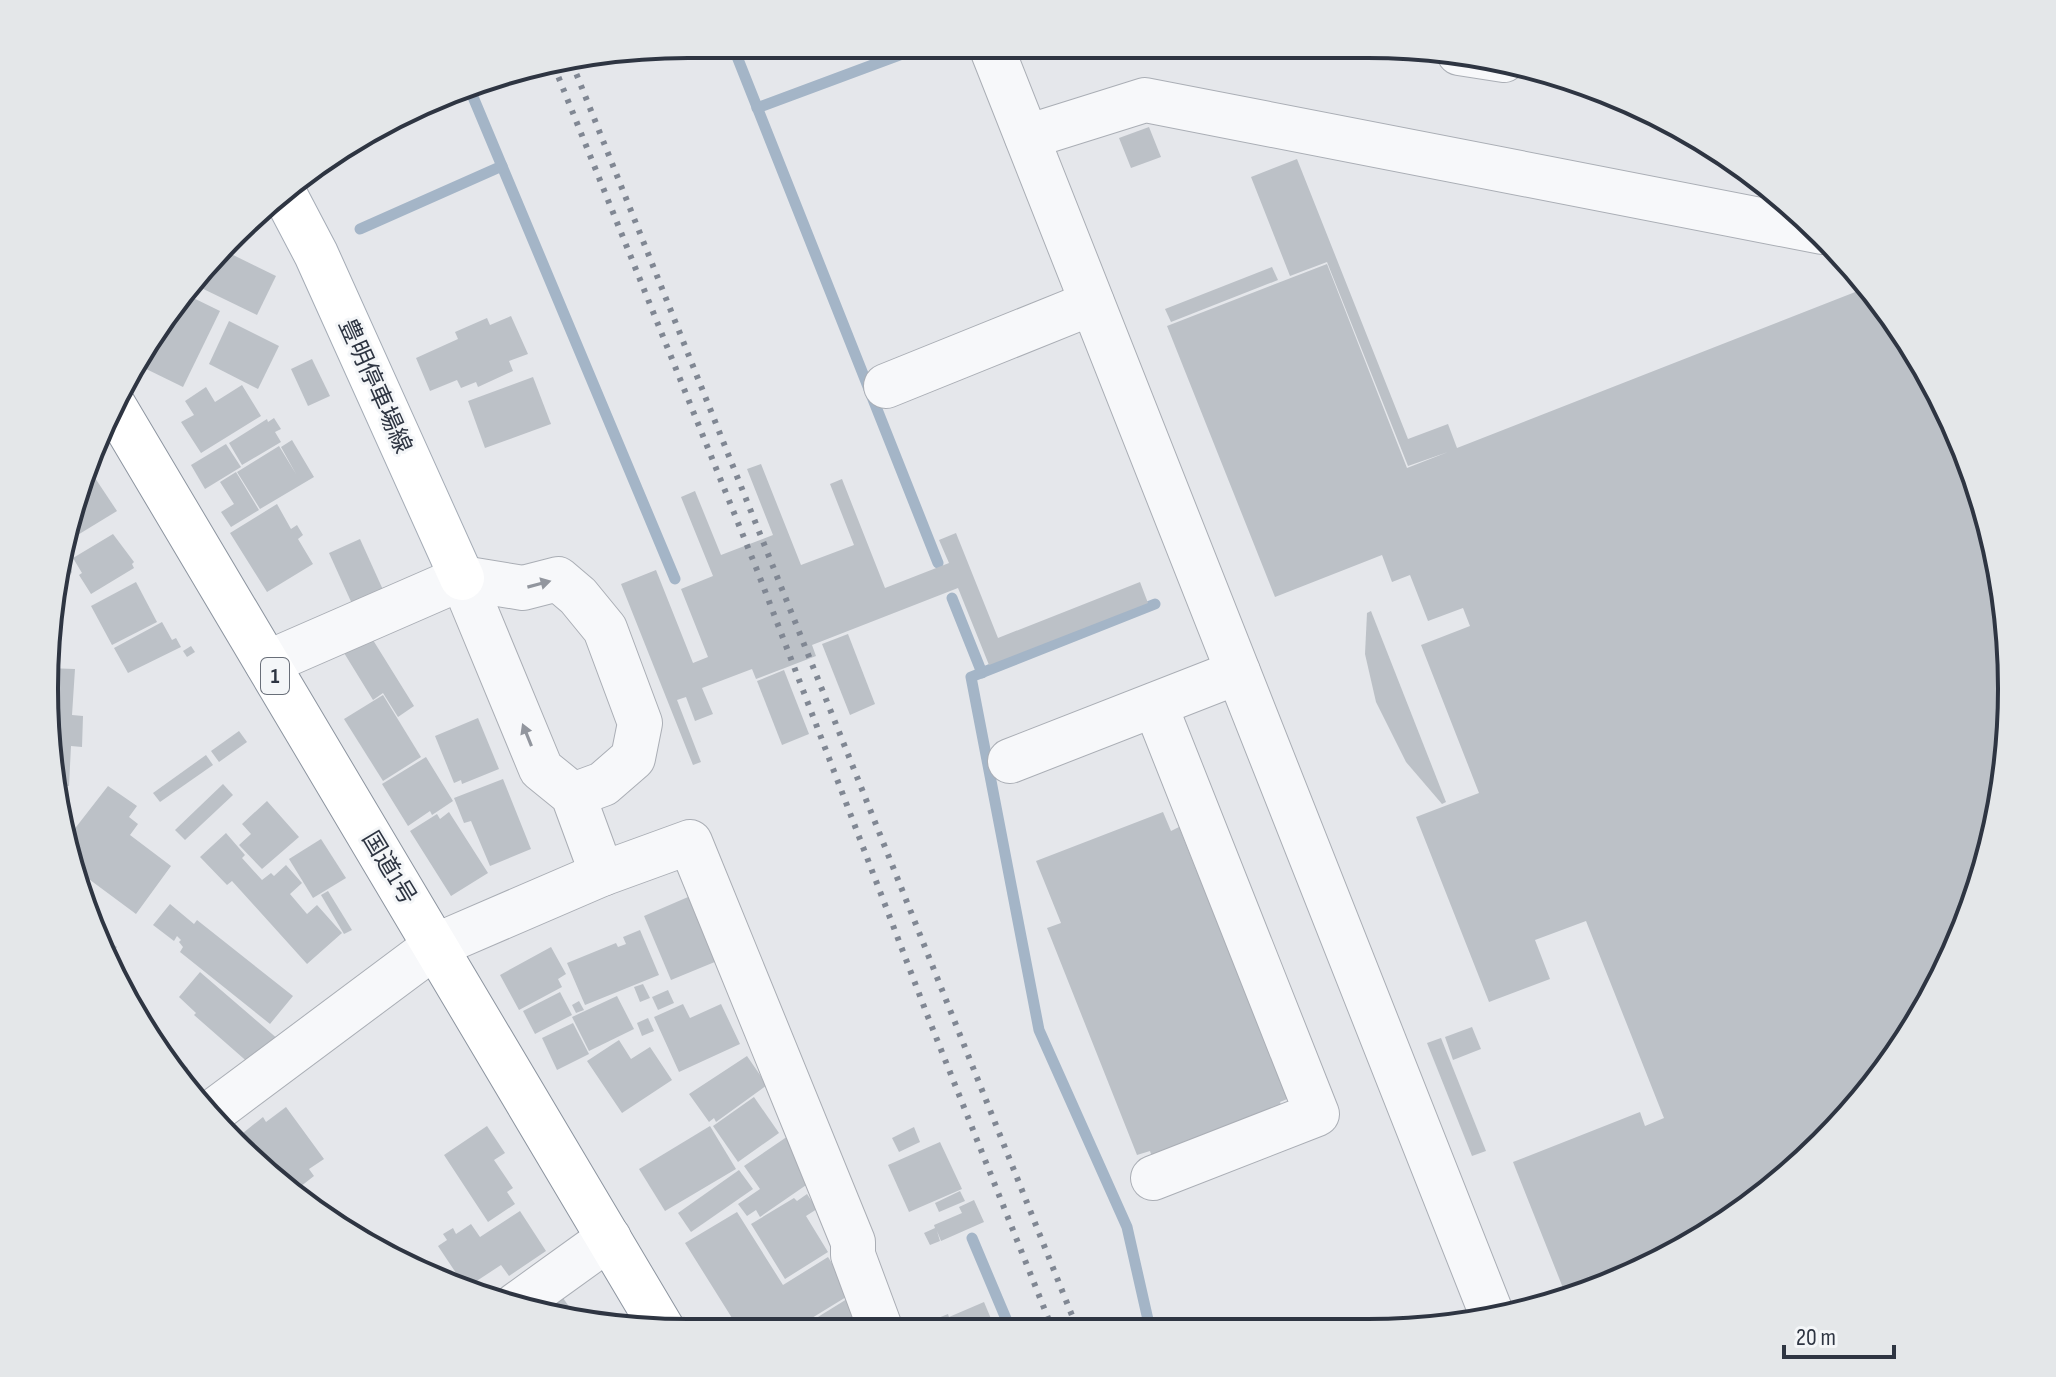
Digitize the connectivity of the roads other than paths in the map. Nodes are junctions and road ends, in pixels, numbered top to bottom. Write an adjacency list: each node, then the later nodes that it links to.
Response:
1 (996, 58): 2 (street)
2 (1027, 137): 4 (street); 5 (street)
3 (288, 201): 8 (main road, 豊明停車場線)
4 (1796, 227)
5 (1092, 303): 6 (street); 10 (street)
6 (886, 386)
7 (120, 416): 9 (main road, 国道1号 / 1)
8 (462, 578): 9 (street); 13 (street, one-way to 8); 13 (street, one-way to 13)
9 (267, 663): 15 (main road, 国道1号 / 1)
10 (1238, 672): 11 (street); 20 (street)
11 (1155, 705): 12 (street); 17 (street)
12 (1010, 761)
13 (573, 795): 14 (street)
14 (602, 874): 15 (street); 22 (street)
15 (435, 946): 16 (street); 18 (main road, 国道1号 / 1)
16 (218, 1108)
17 (1153, 1178)
18 (609, 1238): 19 (street); 21 (main road, 国道1号 / 1)
19 (526, 1298)
20 (1489, 1307)
21 (656, 1318)
22 (877, 1319)

